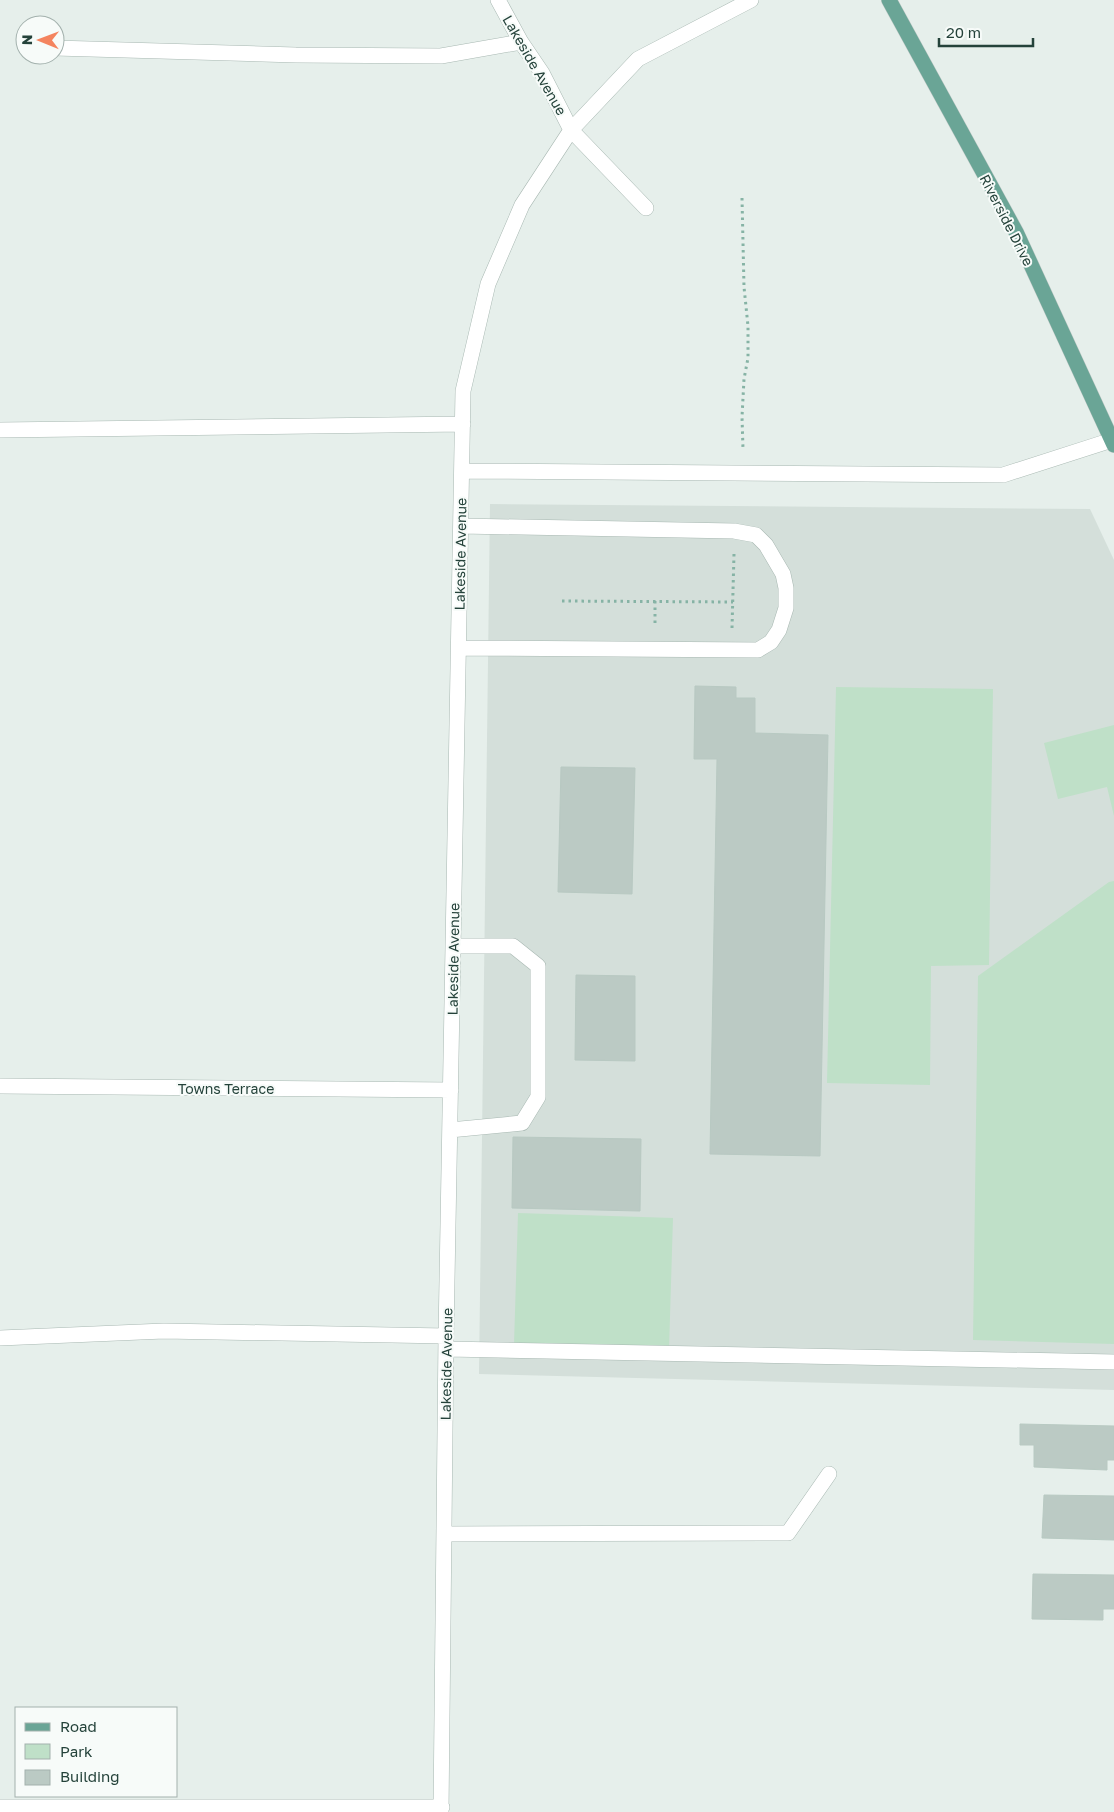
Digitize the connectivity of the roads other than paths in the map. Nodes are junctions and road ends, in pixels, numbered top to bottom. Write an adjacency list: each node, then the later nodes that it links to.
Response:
1 (498, 0): 4 (street, Lakeside Avenue)
2 (751, 0): 6 (street, Lakeside Avenue)
3 (889, 0): 10 (main road, Riverside Drive)
4 (521, 42): 5 (street); 6 (street, Lakeside Avenue)
5 (65, 48)
6 (572, 130): 7 (street); 8 (street, Lakeside Avenue)
7 (646, 208)
8 (463, 424): 9 (street); 11 (street, Lakeside Avenue)
9 (0, 430)
10 (1113, 442): 11 (street)
11 (462, 471): 12 (street, Lakeside Avenue)
12 (461, 526): 13 (street, Lakeside Avenue); 13 (street)
13 (459, 648): 14 (street, Lakeside Avenue)
14 (454, 946): 16 (street, Lakeside Avenue); 17 (street)
15 (0, 1086): 16 (street, Towns Terrace)
16 (451, 1090): 17 (street, Lakeside Avenue)
17 (450, 1130): 19 (street, Lakeside Avenue)
18 (0, 1338): 19 (street)
19 (446, 1342): 20 (street); 22 (street, Lakeside Avenue)
20 (1114, 1362)
21 (829, 1474): 22 (street)
22 (444, 1534): 24 (street, Lakeside Avenue)
23 (0, 1807): 24 (street)
24 (442, 1810)

